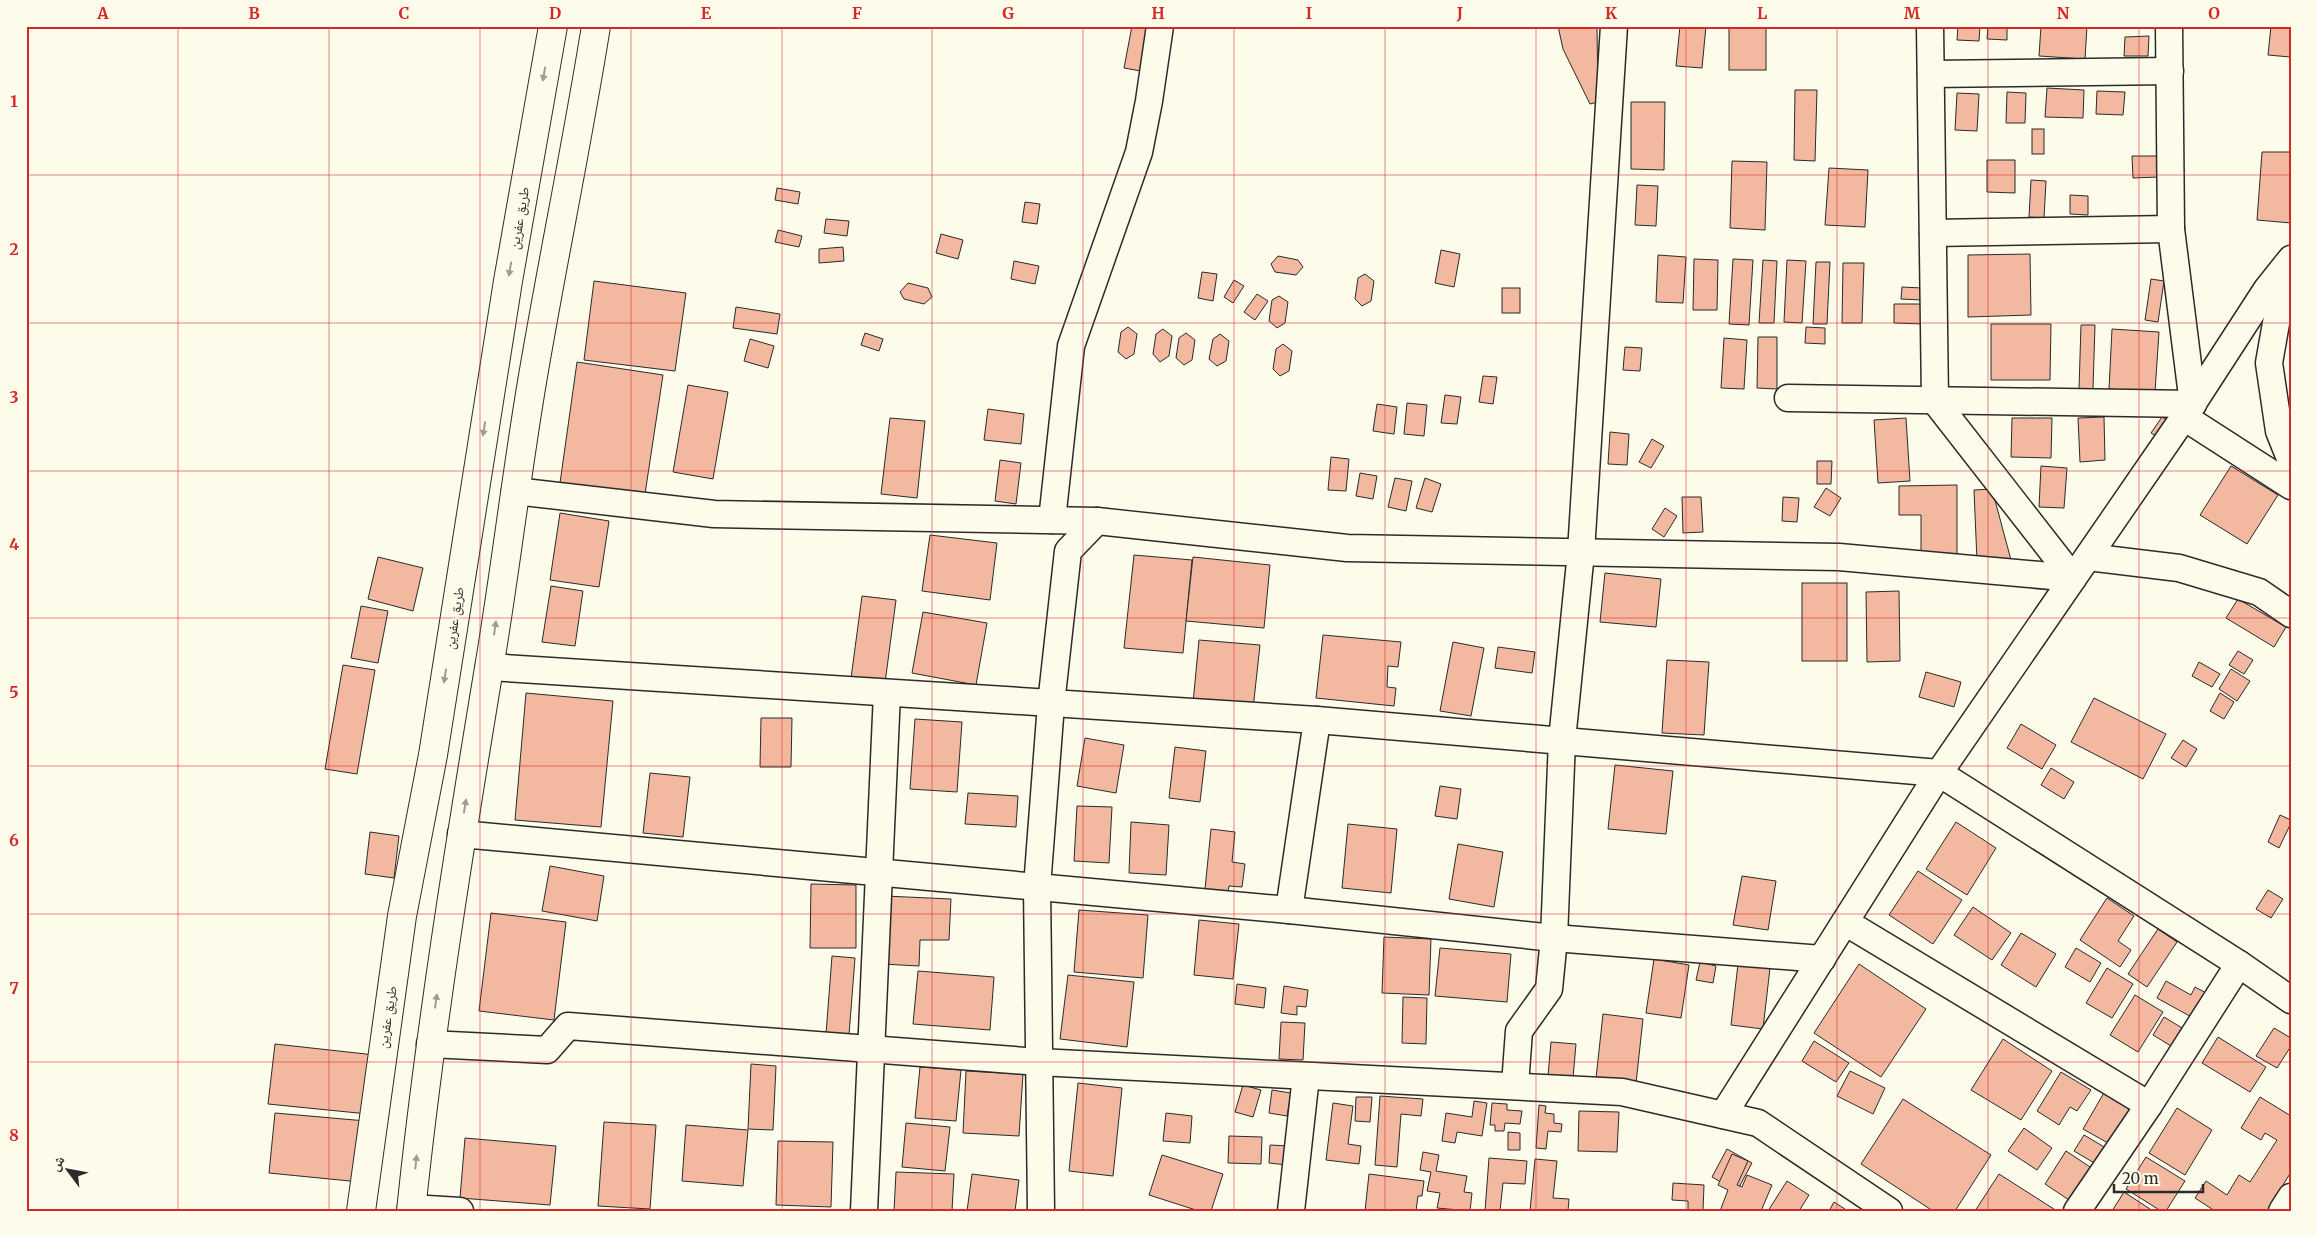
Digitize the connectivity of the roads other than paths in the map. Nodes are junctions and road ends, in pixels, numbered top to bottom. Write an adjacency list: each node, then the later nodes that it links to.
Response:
1 (553, 26): 50 (main road, طريق عفرين, one-way to 50)
2 (596, 26): 18 (main road)
3 (1160, 26): 19 (street)
4 (1614, 26): 21 (street)
5 (1930, 26): 8 (street)
6 (2169, 26): 7 (street)
7 (2170, 71): 8 (street); 9 (street)
8 (1931, 74): 10 (street)
9 (2171, 229): 10 (street); 15 (street)
10 (1933, 232): 14 (street)
11 (2291, 259): 15 (street)
12 (2291, 270): 16 (street)
13 (1788, 398): 14 (street)
14 (1935, 401): 15 (street); 23 (street)
15 (2189, 411): 17 (street); 22 (street)
16 (2291, 461)
17 (2291, 486)
18 (514, 491): 19 (street); 25 (main road, one-way to 18)
19 (1052, 520): 20 (street)
20 (1097, 521): 21 (street); 27 (street)
21 (1581, 552): 23 (street); 29 (street)
22 (2088, 557): 23 (street); 24 (street)
23 (2073, 578): 30 (street)
24 (2291, 614)
25 (489, 668): 26 (street); 31 (main road, one-way to 25)
26 (887, 693): 27 (street); 32 (street)
27 (1051, 704): 28 (street); 33 (street)
28 (1317, 720): 29 (street); 34 (street)
29 (1562, 740): 30 (street); 36 (street)
30 (1939, 773): 35 (street); 38 (street)
31 (460, 834): 32 (street); 40 (main road, one-way to 31)
32 (879, 873): 33 (street); 41 (street)
33 (1037, 887): 34 (street); 42 (street)
34 (1289, 910): 36 (street)
35 (1845, 922): 37 (street); 45 (street)
36 (1554, 938): 37 (street); 44 (street)
37 (1822, 959): 46 (street)
38 (2239, 964): 39 (street); 45 (street)
39 (2291, 1000)
40 (430, 1044): 41 (street); 49 (main road, one-way to 40)
41 (871, 1049): 42 (street); 52 (street)
42 (1039, 1062): 43 (street); 53 (street)
43 (1306, 1076): 44 (street); 54 (street)
44 (1515, 1086): 46 (street)
45 (2149, 1105): 55 (street)
46 (1723, 1116): 48 (street)
47 (2291, 1197): 56 (street)
48 (1880, 1208)
49 (411, 1209): 51 (street)
50 (361, 1211)
51 (460, 1211)
52 (864, 1211)
53 (1041, 1211)
54 (1291, 1211)
55 (2077, 1211)
56 (2282, 1211)

